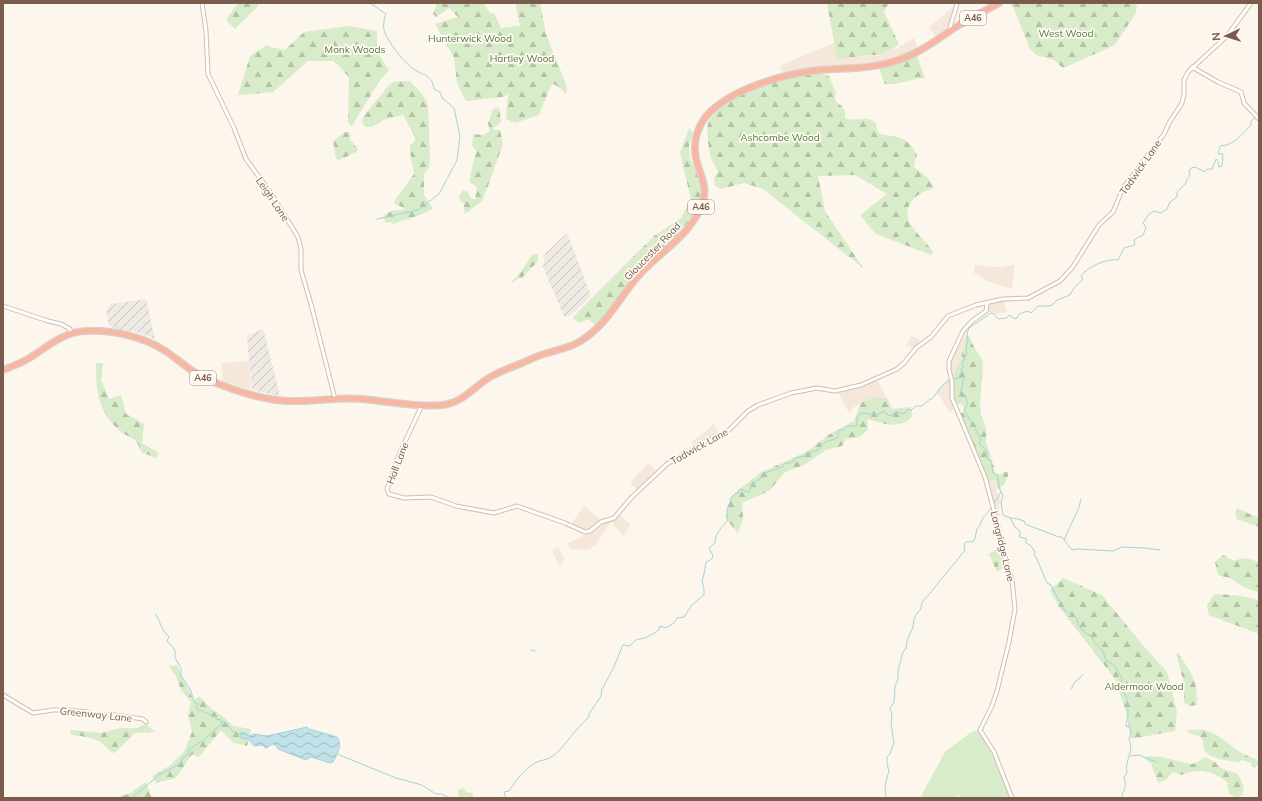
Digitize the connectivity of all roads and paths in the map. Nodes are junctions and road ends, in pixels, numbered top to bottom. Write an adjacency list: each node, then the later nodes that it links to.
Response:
1 (202, 3): 12 (street, Leigh Lane)
2 (957, 3): 5 (street)
3 (999, 3): 5 (highway, Gloucester Road / A46)
4 (1250, 3): 6 (street, Tadwick Lane)
5 (950, 31): 13 (highway, Gloucester Road / A46)
6 (1192, 67): 7 (street); 8 (street, Tadwick Lane)
7 (1259, 120)
8 (988, 304): 14 (street, Tadwick Lane); 17 (street, Langridge Lane)
9 (3, 306): 10 (street)
10 (71, 333): 11 (highway, A46); 12 (highway, A46)
11 (3, 370)
12 (335, 399): 13 (highway, A46)
13 (422, 405): 14 (street, Hall Lane)
14 (441, 501)
15 (3, 695): 16 (street, Greenway Lane)
16 (146, 722)
17 (1012, 798)

